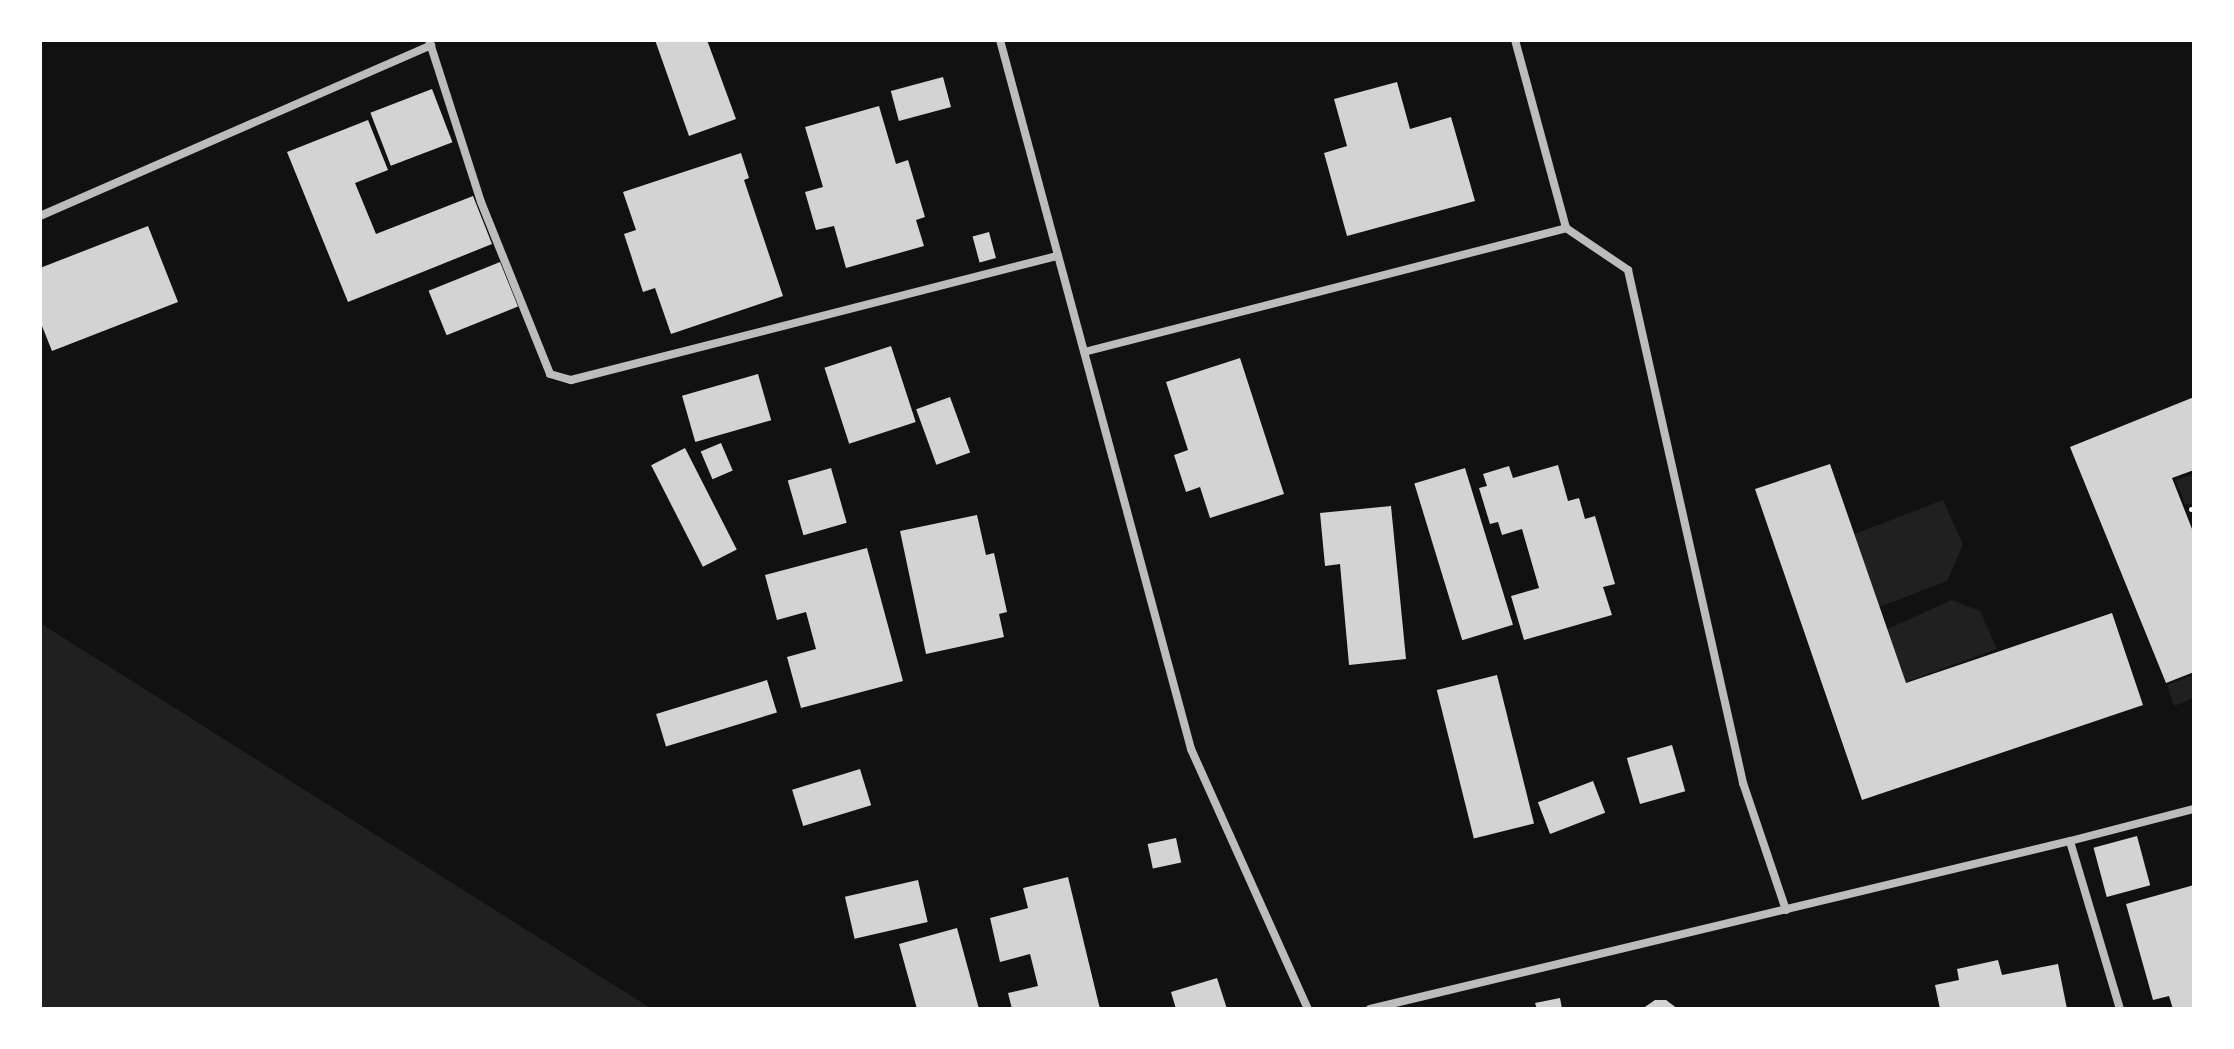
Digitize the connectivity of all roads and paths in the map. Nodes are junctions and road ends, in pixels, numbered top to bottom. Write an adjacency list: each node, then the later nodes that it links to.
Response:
1 (1000, 40): 6 (street)
2 (1515, 40): 5 (street)
3 (430, 43): 4 (street); 6 (street)
4 (40, 216)
5 (1566, 228): 7 (street); 10 (street)
6 (1057, 256): 7 (street)
7 (1088, 351): 11 (street)
8 (2194, 809): 9 (street)
9 (2070, 841): 10 (street); 13 (street)
10 (1786, 910): 12 (street)
11 (1308, 1009)
12 (1370, 1009)
13 (2120, 1009)

